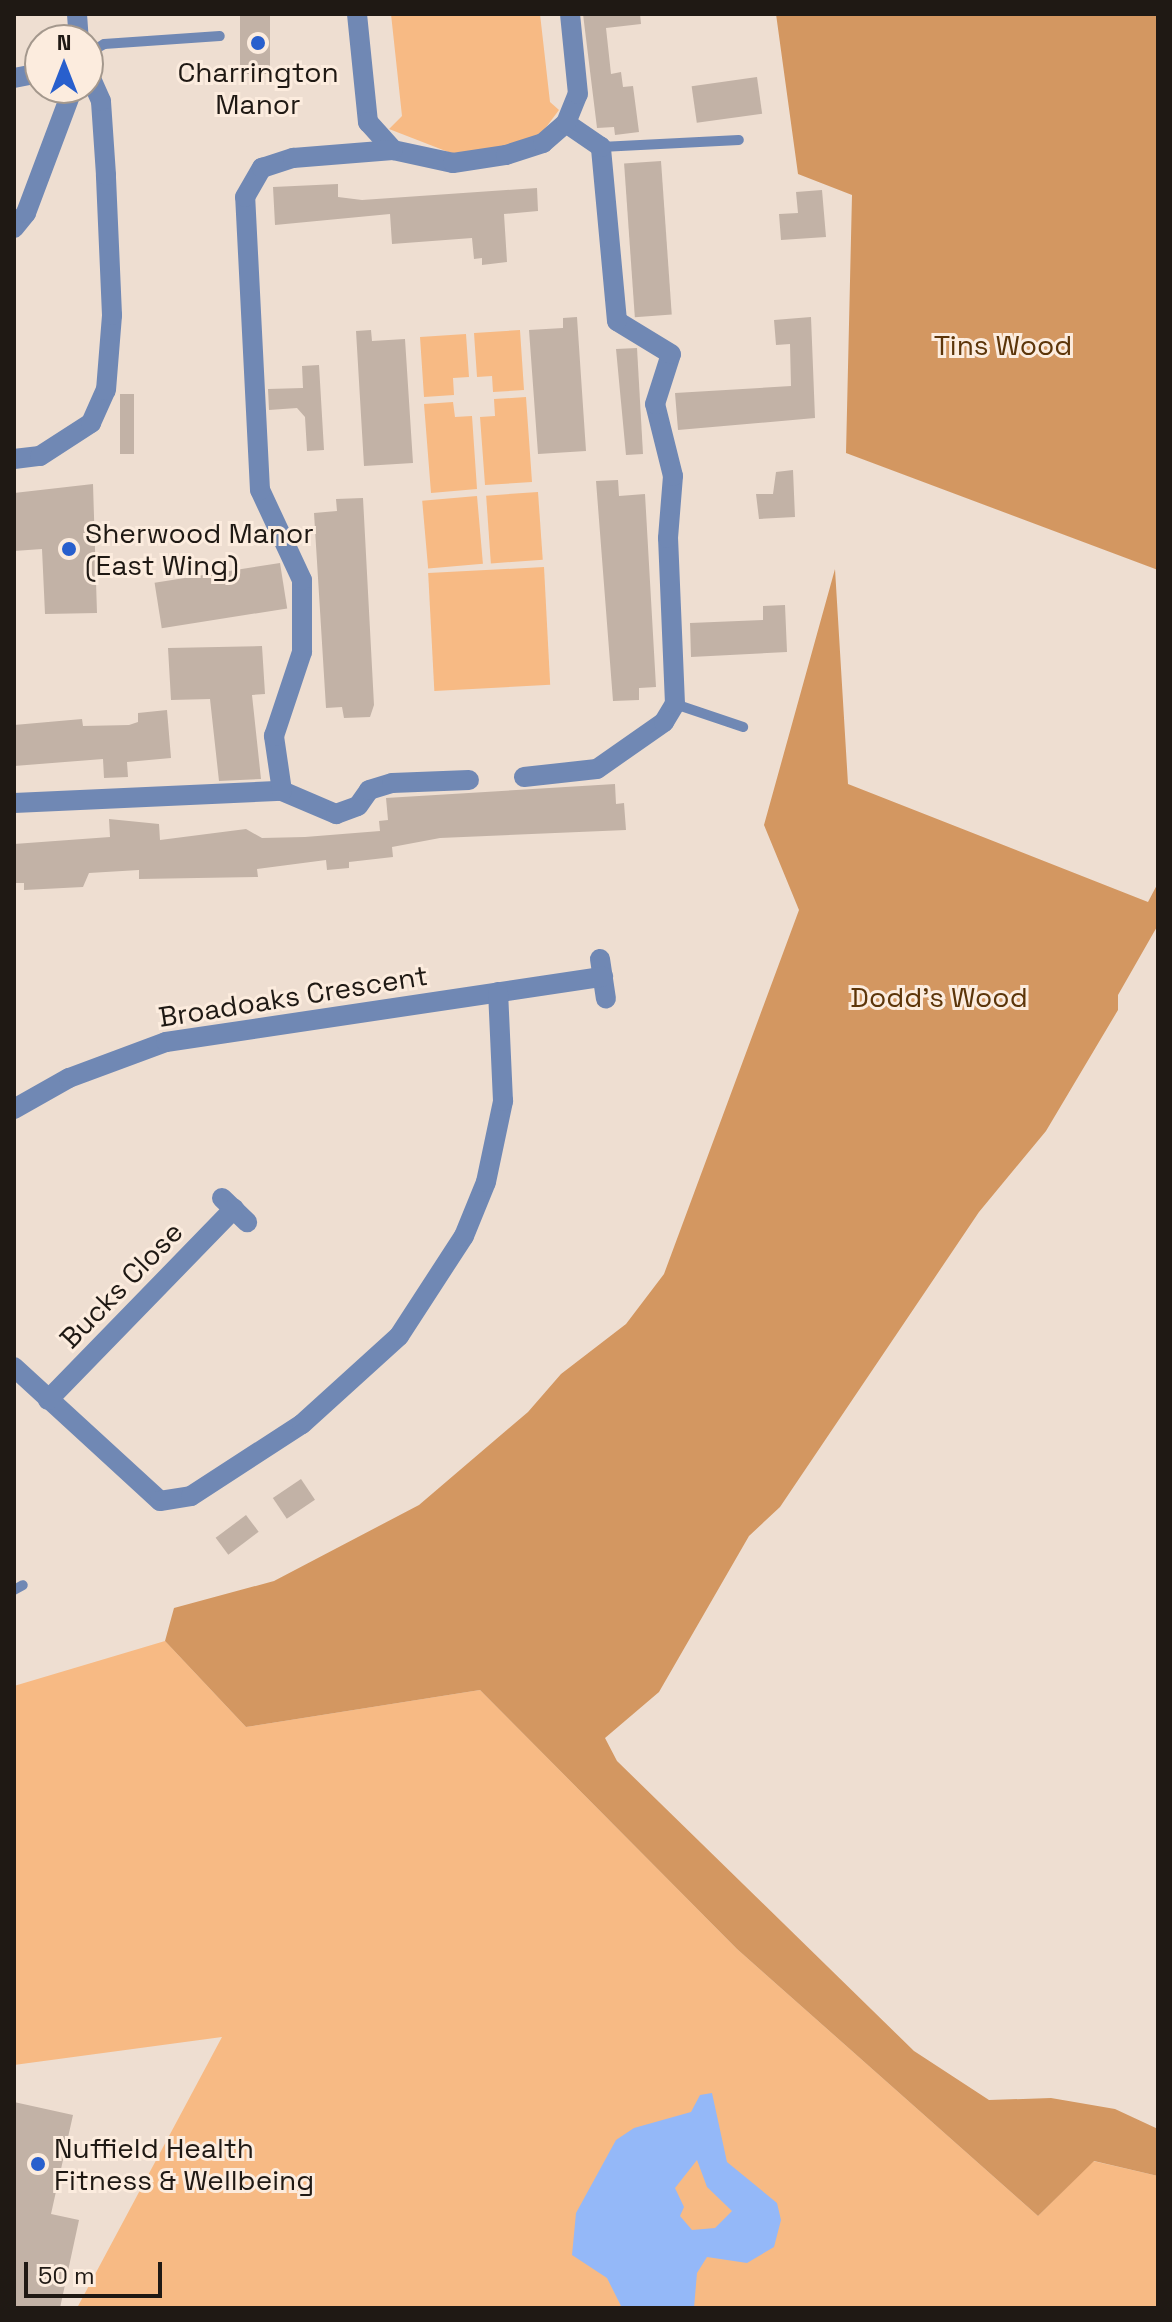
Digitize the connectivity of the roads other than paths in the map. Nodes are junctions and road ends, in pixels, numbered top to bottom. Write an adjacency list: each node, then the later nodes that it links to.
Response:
1 (357, 14): 10 (street)
2 (570, 14): 7 (street)
3 (220, 36): 4 (lane)
4 (104, 44)
5 (67, 104): 11 (street)
6 (101, 104): 12 (street)
7 (566, 123): 9 (street); 10 (street)
8 (739, 140): 9 (lane)
9 (601, 147): 13 (street)
10 (393, 150): 17 (street)
11 (14, 228)
12 (14, 459)
13 (675, 704): 14 (lane); 15 (street)
14 (743, 727)
15 (524, 777)
16 (469, 780): 17 (street)
17 (282, 791): 18 (street)
18 (14, 803)
19 (498, 992): 20 (street, Broadoaks Crescent); 21 (street, Broadoaks Crescent); 24 (street)
20 (606, 999)
21 (14, 1109)
22 (235, 1210): 24 (street, Bucks Close)
23 (14, 1367): 24 (street)
24 (48, 1400)

